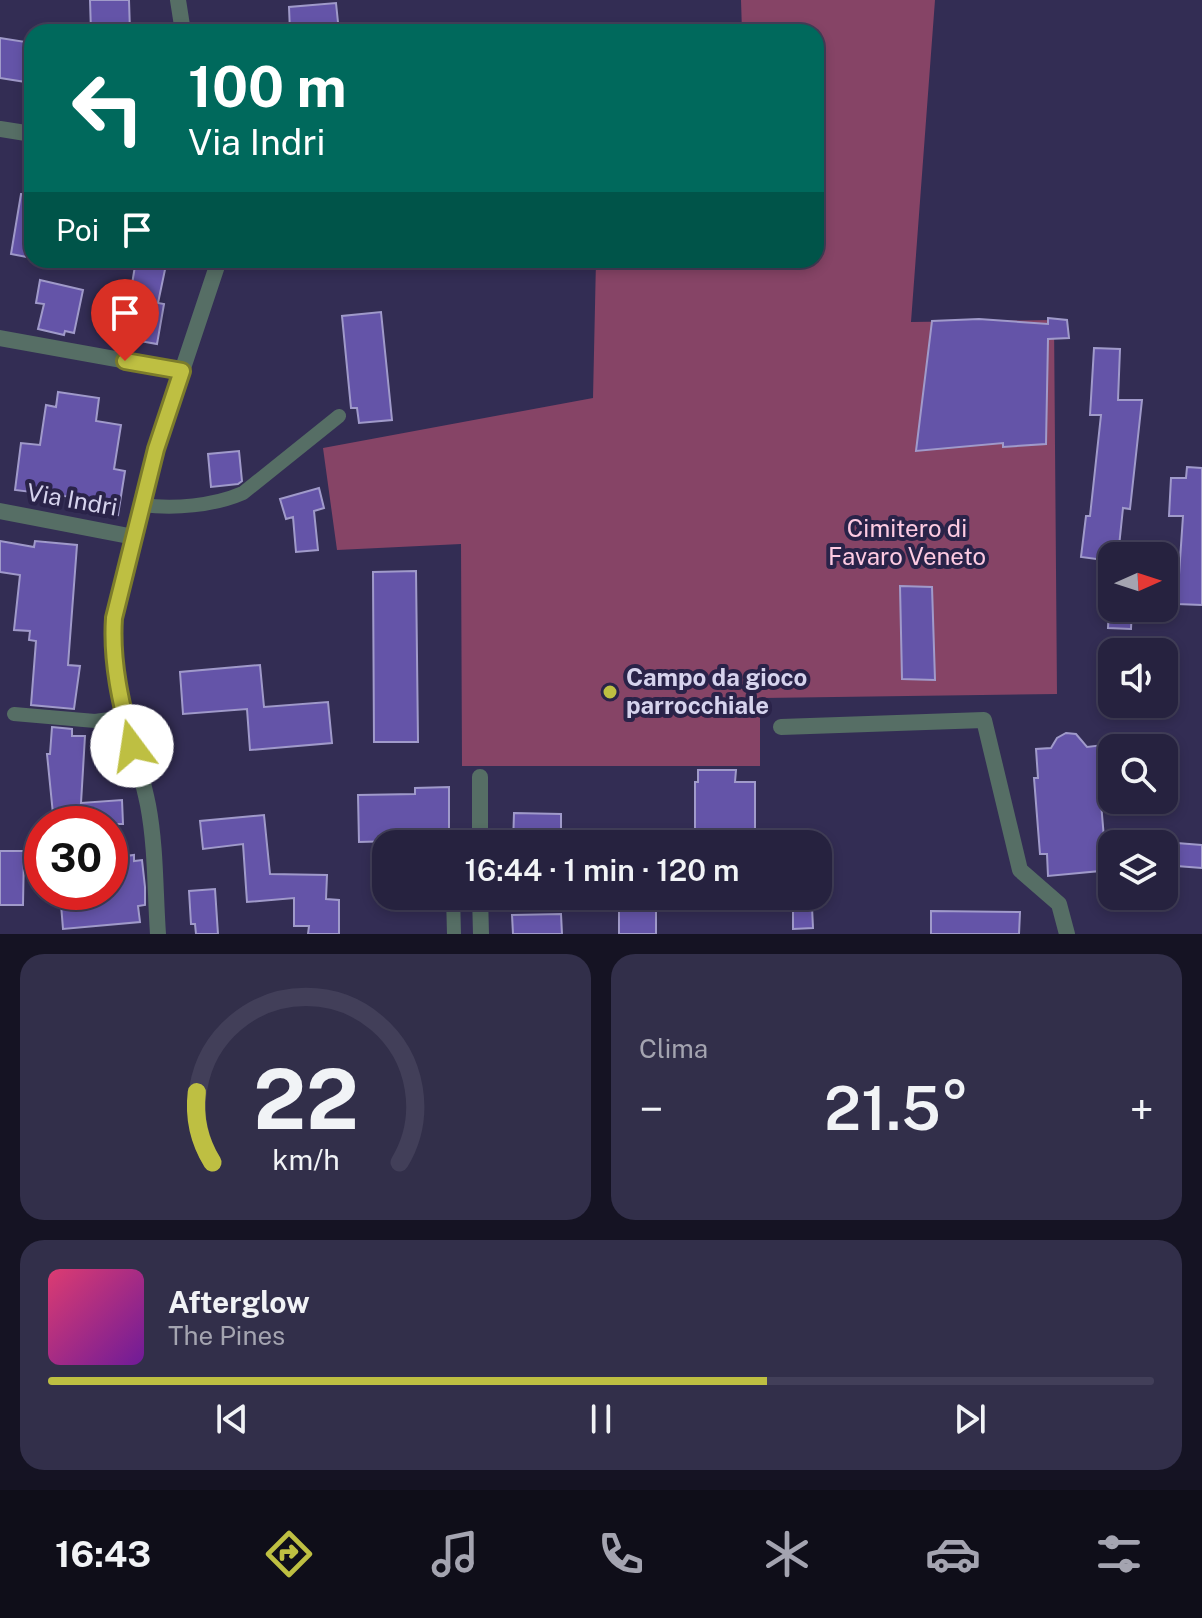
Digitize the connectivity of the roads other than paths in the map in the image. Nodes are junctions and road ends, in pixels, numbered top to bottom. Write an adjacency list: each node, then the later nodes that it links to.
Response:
1 (178, 0): 2 (street)
2 (182, 24)
3 (0, 129): 4 (street)
4 (24, 133)
5 (216, 268): 7 (street, Via Indri)
6 (0, 338): 7 (street)
7 (182, 371): 9 (street, Via Indri)
8 (339, 416): 9 (lane)
9 (142, 505): 11 (street, Via Indri)
10 (0, 511): 11 (street, Via Indri)
11 (134, 537): 13 (street, Via Indri)
12 (14, 714): 13 (lane)
13 (124, 717): 19 (street, Via Indri)
14 (781, 727): 22 (street)
15 (480, 777): 16 (street)
16 (480, 830)
17 (453, 910): 20 (lane)
18 (480, 910): 21 (street)
19 (158, 934)
20 (454, 934)
21 (481, 934)
22 (1067, 934)

